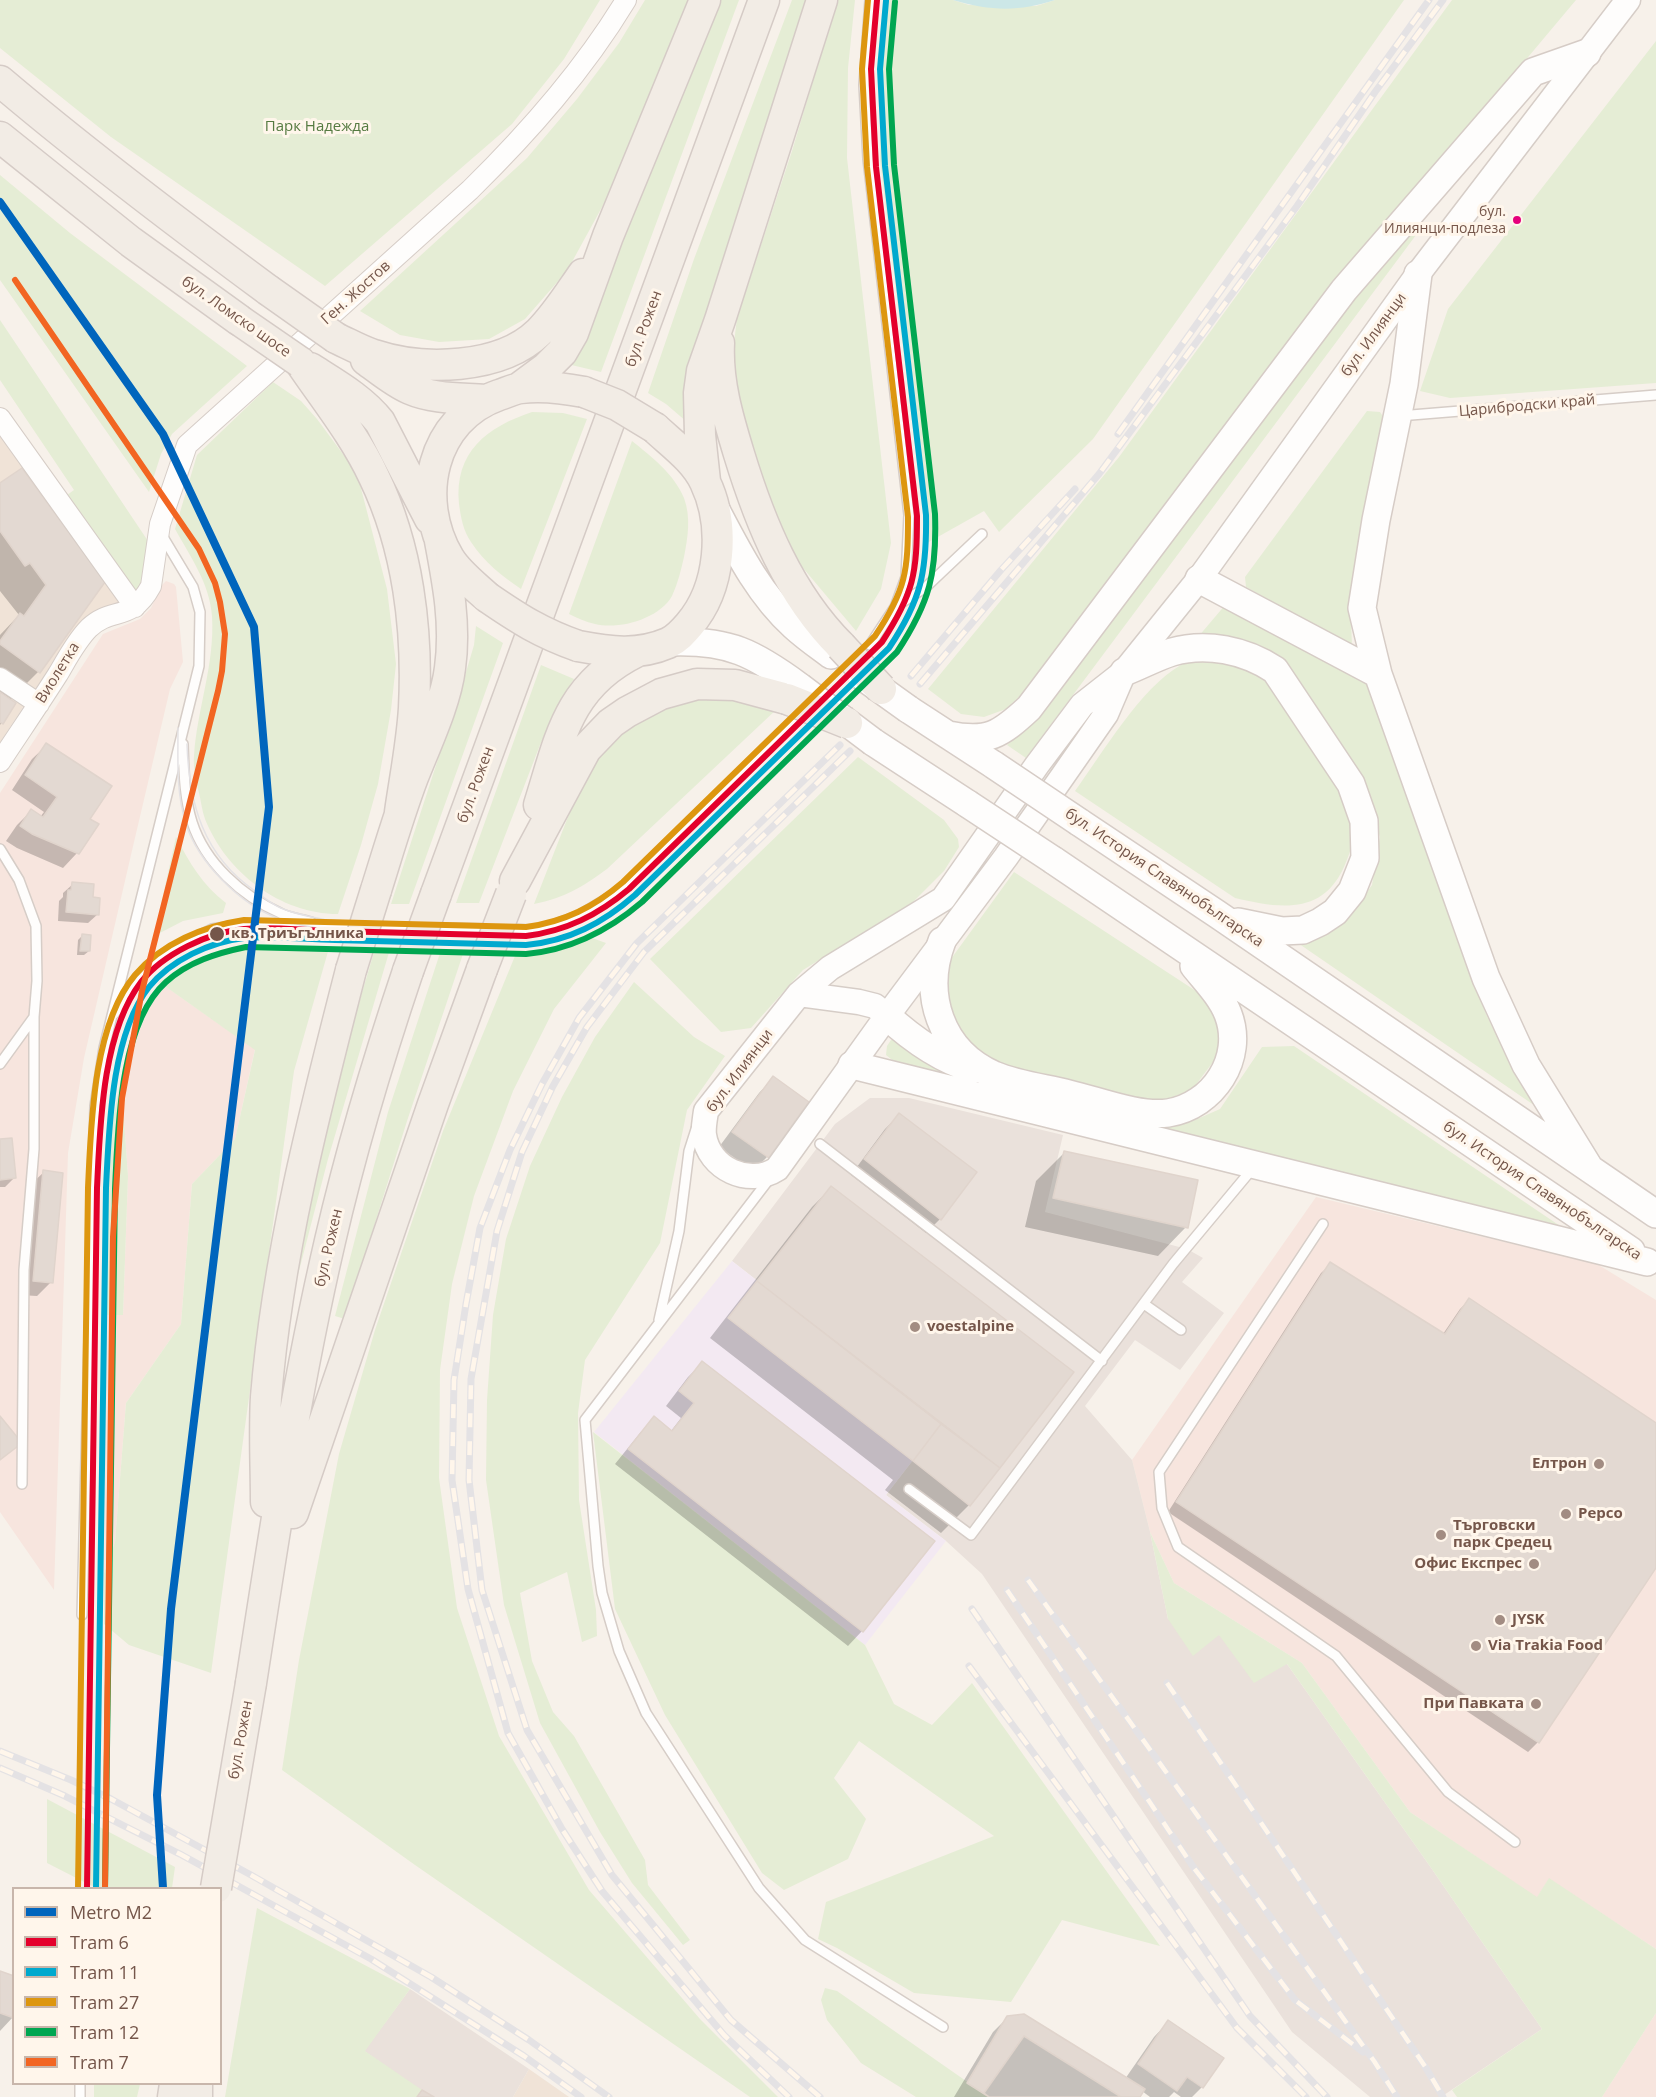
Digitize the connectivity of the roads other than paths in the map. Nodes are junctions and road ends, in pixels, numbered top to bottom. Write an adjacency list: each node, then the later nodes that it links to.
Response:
1 (626, 0): 21 (street, Ген. Жостов)
2 (705, 0): 10 (main road)
3 (764, 0): 69 (main road, бул. Рожен, bridge)
4 (822, 0): 12 (main road)
5 (870, 0): 26 (lane)
6 (1628, 0): 7 (street, бул. Илиянци)
7 (1587, 53): 11 (street, бул. Илиянци); 39 (main road)
8 (0, 81): 13 (main road, bridge)
9 (0, 136): 14 (main road, бул. Ломско шосе, bridge)
10 (608, 236): 13 (main road); 15 (main road)
11 (1418, 274): 18 (main road); 24 (street, бул. Илиянци)
12 (720, 320): 20 (main road); 29 (main road)
13 (336, 338): 17 (main road)
14 (300, 362): 22 (main road, бул. Ломско шосе); 41 (main road)
15 (519, 388): 17 (main road); 20 (main road, bridge)
16 (1656, 395): 18 (lane, Царибродски край)
17 (486, 400): 22 (main road)
18 (1397, 417): 32 (main road)
19 (0, 418): 25 (street)
20 (708, 492): 27 (main road); 29 (main road)
21 (159, 530): 25 (street, Ген. Жостов); 38 (lane)
22 (437, 534): 30 (main road, bridge); 41 (main road, бул. Рожен)
23 (982, 534): 26 (lane)
24 (1199, 579): 31 (street, бул. Илиянци); 32 (main road)
25 (135, 607): 36 (street, Виолетка)
26 (894, 607): 28 (lane)
27 (670, 642): 30 (main road); 35 (main road)
28 (870, 645)
29 (836, 650): 34 (main road, bridge)
30 (636, 652): 43 (main road, бул. Рожен)
31 (1124, 672): 44 (main road); 46 (street, бул. Илиянци); 48 (street, бул. Илиянци)
32 (1378, 674): 59 (main road)
33 (0, 678): 36 (street)
34 (881, 689): 39 (main road, бул. История Славянобългарска, bridge)
35 (795, 701): 37 (main road, bridge); 43 (main road); 45 (lane)
36 (39, 704): 40 (street, Виолетка)
37 (847, 723): 47 (main road, бул. История Славянобългарска, bridge)
38 (182, 734): 45 (lane); 51 (lane)
39 (948, 735): 44 (main road, бул. История Славянобългарска, bridge)
40 (0, 762)
41 (400, 812): 69 (main road, бул. Рожен, bridge)
42 (0, 849): 50 (lane)
43 (513, 888): 69 (main road, бул. Рожен, bridge)
44 (1217, 914): 59 (main road, бул. История Славянобългарска)
45 (328, 926): 51 (lane)
46 (942, 941): 49 (street, бул. Илиянци); 54 (main road)
47 (1176, 944): 54 (main road); 62 (main road, бул. История Славянобългарска)
48 (799, 994): 49 (street); 55 (street, бул. Илиянци)
49 (887, 1016): 53 (street, бул. Илиянци); 54 (main road)
50 (34, 1017): 52 (lane); 67 (lane)
51 (111, 1020): 70 (lane)
52 (0, 1064)
53 (852, 1065): 57 (main road); 58 (street, бул. Илиянци)
54 (1011, 1080)
55 (706, 1111): 58 (street, бул. Илиянци); 64 (lane)
56 (820, 1144): 66 (lane)
57 (1255, 1165): 62 (main road); 63 (lane)
58 (777, 1169): 64 (lane)
59 (1590, 1169): 60 (main road, бул. История Славянобългарска)
60 (1656, 1214)
61 (1323, 1224): 71 (lane)
62 (1651, 1265)
63 (1144, 1304): 65 (lane); 66 (lane)
64 (658, 1324): 73 (lane)
65 (1181, 1330)
66 (1102, 1361): 68 (lane)
67 (22, 1484)
68 (909, 1489)
69 (265, 1592): 72 (main road, бул. Рожен, bridge)
70 (82, 1615)
71 (1515, 1842)
72 (216, 1887)
73 (943, 2027)

